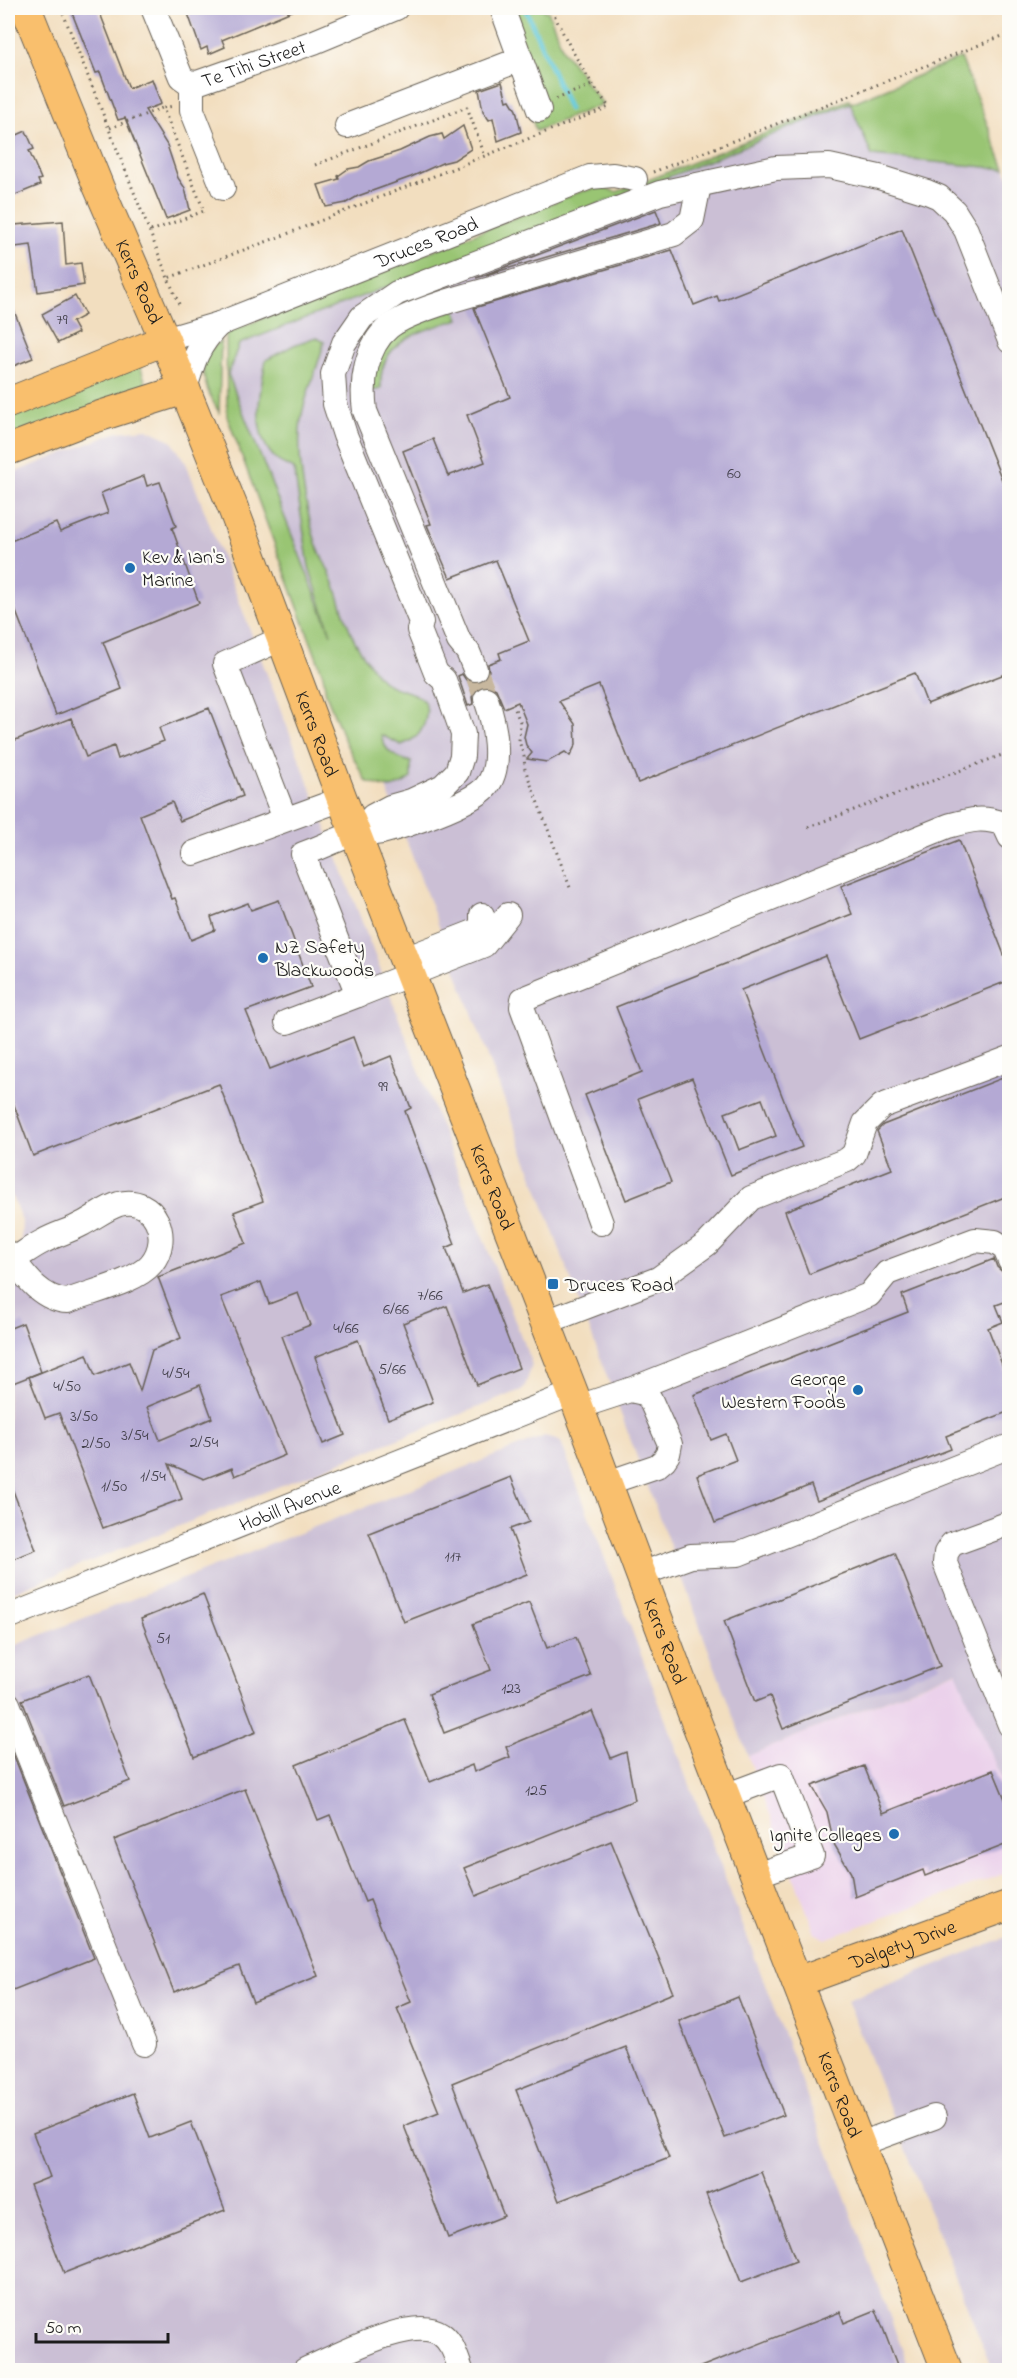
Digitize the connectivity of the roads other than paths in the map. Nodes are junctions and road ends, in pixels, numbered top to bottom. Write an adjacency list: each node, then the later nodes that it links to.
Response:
1 (26, 8): 14 (main road, Kerrs Road)
2 (153, 8): 6 (street, Te Tihi Street)
3 (396, 8): 6 (street, Te Tihi Street)
4 (502, 8): 5 (street)
5 (521, 59): 7 (street); 8 (street)
6 (192, 83): 11 (street)
7 (544, 106)
8 (347, 126)
9 (635, 179): 13 (street, Druces Road)
10 (699, 185): 12 (street); 15 (street); 18 (street)
11 (223, 188)
12 (373, 310): 18 (street); 21 (street)
13 (219, 324): 14 (street, Druces Road); 16 (street)
14 (165, 340): 16 (main road, Kerrs Road); 17 (main road, Druces Road)
15 (1010, 341)
16 (185, 388): 19 (main road); 20 (main road, Kerrs Road)
17 (8, 404)
18 (365, 411): 21 (street)
19 (8, 450)
20 (283, 638): 23 (main road, Kerrs Road); 24 (street)
21 (461, 674): 25 (street)
22 (481, 701): 25 (street)
23 (342, 799): 24 (street); 25 (main road, Kerrs Road)
24 (285, 819): 27 (street)
25 (356, 834): 30 (main road, Kerrs Road); 31 (street)
26 (1010, 837): 34 (street)
27 (194, 853)
28 (482, 915): 30 (street)
29 (508, 915): 30 (street)
30 (408, 967): 31 (street); 37 (main road, Kerrs Road)
31 (358, 995): 32 (street)
32 (287, 1022)
33 (1010, 1058): 37 (street)
34 (601, 1223)
35 (10, 1257): 35 (street)
36 (1010, 1261): 38 (street, Hobill Avenue)
37 (546, 1323): 39 (main road, Kerrs Road)
38 (630, 1390): 39 (street, Hobill Avenue); 41 (street)
39 (576, 1400): 41 (main road, Kerrs Road); 44 (street, Hobill Avenue)
40 (1010, 1446): 43 (street)
41 (607, 1483): 43 (main road, Kerrs Road)
42 (1010, 1523): 46 (street)
43 (641, 1574): 47 (main road, Kerrs Road)
44 (8, 1617)
45 (8, 1704): 51 (street)
46 (1010, 1725)
47 (725, 1796): 48 (main road, Kerrs Road); 48 (street)
48 (756, 1875): 50 (main road, Kerrs Road)
49 (1010, 1905): 50 (main road, Dalgety Drive)
50 (797, 1982): 53 (main road, Kerrs Road)
51 (144, 2044)
52 (934, 2117): 53 (street)
53 (860, 2144): 56 (main road, Kerrs Road)
54 (305, 2370): 55 (street)
55 (461, 2370)
56 (947, 2370)

